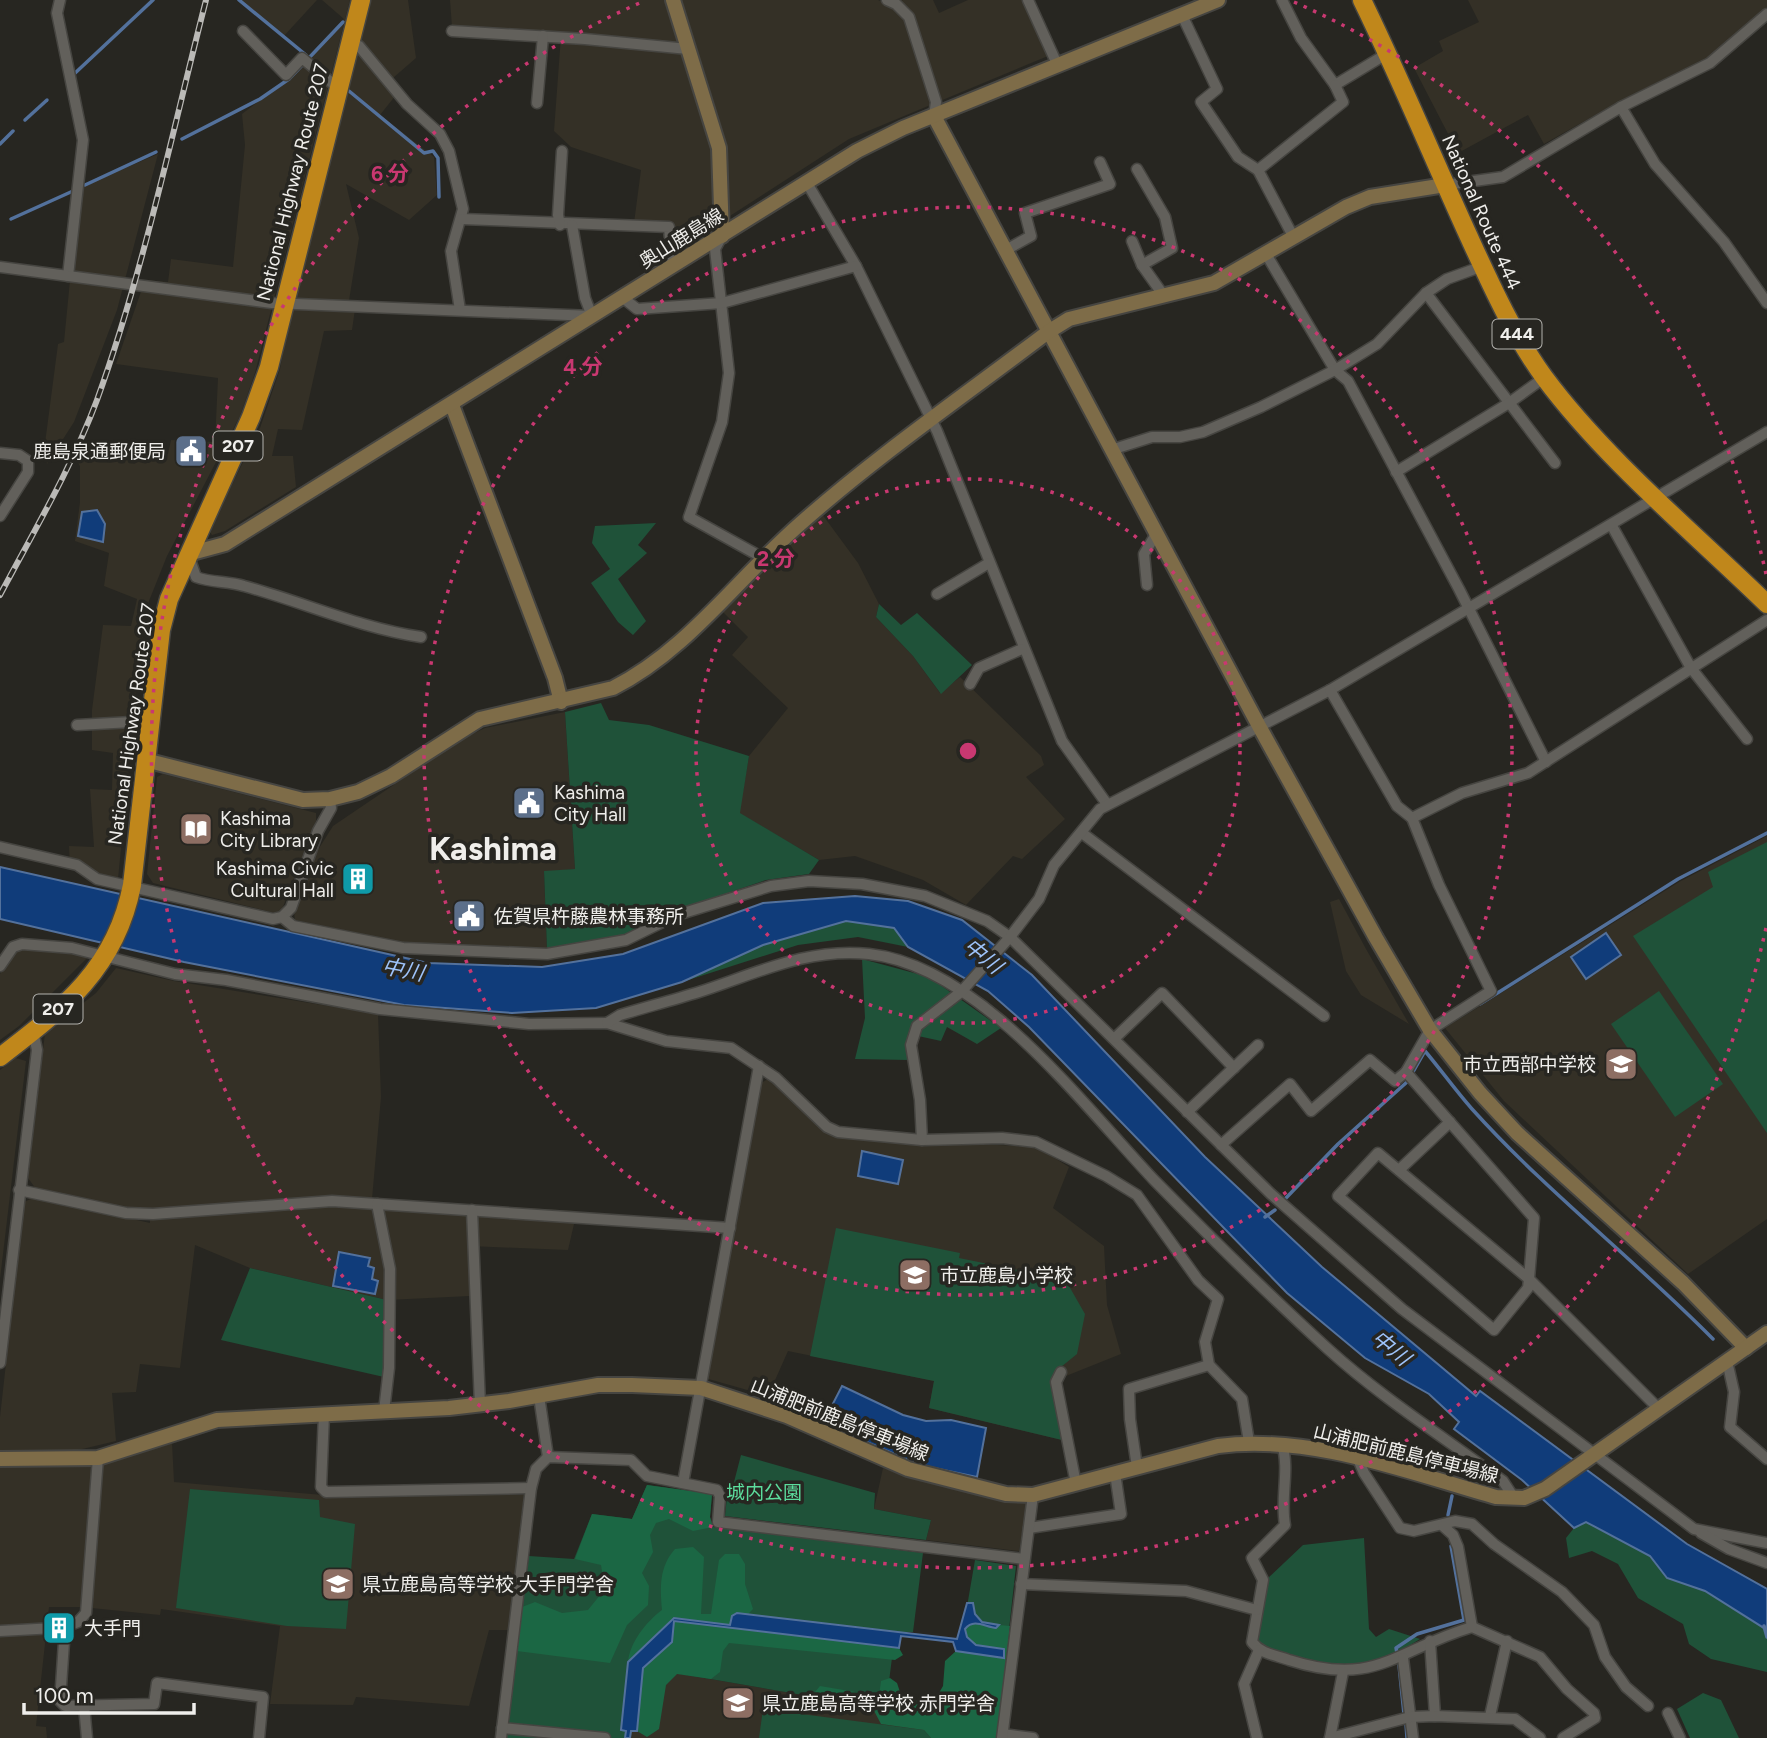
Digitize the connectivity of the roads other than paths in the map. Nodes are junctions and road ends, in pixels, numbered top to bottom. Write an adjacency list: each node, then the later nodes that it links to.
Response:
1 (60, 0): 42 (street)
2 (361, 0): 14 (highway, National Highway Route 207 / 207)
3 (673, 0): 15 (street)
4 (887, 0): 22 (street)
5 (1028, 0): 17 (street)
6 (1218, 0): 10 (street, 奥山鹿島線)
7 (1282, 0): 18 (street)
8 (1362, 0): 16 (highway, National Route 444 / 444)
9 (1767, 14): 21 (street)
10 (1182, 15): 17 (street, 奥山鹿島線); 26 (street)
11 (243, 31): 19 (street)
12 (452, 32): 13 (street)
13 (543, 36): 15 (street); 20 (street)
14 (350, 43): 19 (highway, National Highway Route 207 / 207); 29 (street)
15 (688, 49): 32 (street)
16 (1388, 53): 18 (street); 28 (highway, National Route 444 / 444)
17 (1057, 64): 22 (street, 奥山鹿島線)
18 (1335, 85): 26 (street)
19 (338, 88): 46 (highway, National Highway Route 207 / 207)
20 (537, 103)
21 (1621, 107): 28 (street); 48 (street)
22 (934, 116): 27 (street, 奥山鹿島線); 35 (street)
23 (562, 151): 30 (street)
24 (1100, 162): 35 (street)
25 (1137, 169): 37 (street)
26 (1258, 170): 33 (street)
27 (807, 183): 32 (street, 奥山鹿島線); 39 (street)
28 (1445, 185): 33 (street); 40 (highway, National Route 444 / 444)
29 (463, 219): 30 (street); 49 (street)
30 (560, 225): 31 (street)
31 (572, 225): 38 (street); 50 (street)
32 (722, 236): 38 (street, 奥山鹿島線); 47 (street)
33 (1294, 238): 36 (street)
34 (1132, 241): 37 (street)
35 (1004, 251): 51 (street)
36 (1266, 254): 44 (street); 52 (street)
37 (1142, 265): 44 (street)
38 (672, 266): 45 (street, 奥山鹿島線)
39 (856, 266): 47 (street); 56 (street)
40 (1483, 266): 43 (street); 53 (highway, National Route 444 / 444)
41 (0, 267): 42 (street)
42 (68, 276): 46 (street)
43 (1426, 293): 52 (street); 54 (street)
44 (1164, 296): 51 (street)
45 (622, 297): 47 (street); 50 (street, 奥山鹿島線)
46 (282, 303): 49 (street); 61 (highway, National Highway Route 207 / 207)
47 (722, 303): 69 (street)
48 (1767, 303)
49 (460, 310): 50 (street)
50 (592, 316): 55 (street, 奥山鹿島線)
51 (1048, 332): 56 (street); 59 (street)
52 (1335, 370): 59 (street); 63 (street)
53 (1545, 377): 54 (street); 64 (highway, National Route 444 / 444)
54 (1509, 403): 62 (street); 63 (street)
55 (452, 405): 68 (street, 奥山鹿島線); 81 (street)
56 (930, 421): 69 (street); 70 (street)
57 (1767, 432): 64 (street)
58 (220, 441): 61 (street)
59 (1111, 450): 67 (street)
60 (0, 453): 65 (street)
61 (232, 460): 68 (highway, National Highway Route 207 / 207)
62 (1555, 463)
63 (1396, 471): 74 (street)
64 (1658, 499): 66 (street); 73 (highway, National Route 444 / 444)
65 (0, 516)
66 (1612, 526): 74 (street); 78 (street)
67 (1156, 534): 71 (street); 84 (street)
68 (188, 554): 76 (street); 82 (highway, National Highway Route 207 / 207)
69 (762, 558): 81 (street)
70 (989, 563): 72 (street); 77 (street)
71 (1147, 585)
72 (937, 594)
73 (1767, 604)
74 (1469, 611): 80 (street); 87 (street)
75 (1767, 620): 78 (street)
76 (421, 637)
77 (1022, 649): 79 (street); 89 (street)
78 (1691, 668): 85 (street); 87 (street)
79 (970, 684)
80 (1330, 690): 84 (street); 90 (street)
81 (561, 702): 88 (street)
82 (150, 721): 83 (street); 86 (highway, National Highway Route 207 / 207)
83 (77, 725)
84 (1259, 726): 89 (street); 101 (street)
85 (1747, 739)
86 (145, 760): 88 (street); 93 (highway, National Highway Route 207 / 207)
87 (1546, 762): 90 (street)
88 (330, 799): 94 (street)
89 (1107, 804): 91 (street)
90 (1412, 818): 101 (street)
91 (1082, 832): 95 (street); 99 (street)
92 (0, 847): 93 (street)
93 (131, 887): 94 (street); 96 (highway, National Highway Route 207 / 207)
94 (282, 917): 95 (street)
95 (1010, 937): 98 (street); 103 (street)
96 (107, 956): 97 (street); 100 (street); 102 (highway, National Highway Route 207 / 207)
97 (0, 966)
98 (961, 992): 100 (street); 111 (street); 146 (street)
99 (1324, 1016)
100 (607, 1023): 106 (street)
101 (1430, 1030): 108 (street); 121 (street)
102 (33, 1031): 105 (highway, National Highway Route 207 / 207); 114 (street)
103 (1115, 1038): 107 (street); 109 (street)
104 (1258, 1045): 107 (street)
105 (0, 1057)
106 (759, 1066): 111 (street); 117 (street)
107 (1234, 1068): 109 (street)
108 (1406, 1072): 110 (street); 112 (street)
109 (1187, 1112): 112 (street)
110 (1450, 1122): 113 (street); 118 (street)
111 (922, 1140): 124 (street)
112 (1221, 1145): 134 (street)
113 (1399, 1170): 118 (street); 118 (street)
114 (19, 1190): 115 (street); 119 (street)
115 (377, 1204): 116 (street); 130 (street)
116 (472, 1210): 117 (street); 128 (street)
117 (730, 1228): 126 (street)
118 (1528, 1279): 129 (street)
119 (4, 1286): 123 (street)
120 (1767, 1334): 121 (street)
121 (1746, 1348): 122 (street)
122 (1727, 1361): 129 (street); 139 (street)
123 (0, 1363)
124 (1209, 1364): 132 (street); 140 (street)
125 (1061, 1373): 143 (street)
126 (701, 1388): 127 (street, 山浦肥前鹿島停車場線); 142 (street); 145 (street, 山浦肥前鹿島停車場線)
127 (539, 1396): 128 (street, 山浦肥前鹿島停車場線); 135 (street)
128 (480, 1405): 130 (street, 山浦肥前鹿島停車場線)
129 (1659, 1409): 134 (street)
130 (384, 1412): 131 (street, 山浦肥前鹿島停車場線)
131 (324, 1414): 136 (street, 山浦肥前鹿島停車場線); 144 (street)
132 (1249, 1442): 133 (street, 山浦肥前鹿島停車場線); 140 (street, 山浦肥前鹿島停車場線)
133 (1282, 1444): 138 (street, 山浦肥前鹿島停車場線); 154 (street)
134 (1593, 1455): 146 (street, 山浦肥前鹿島停車場線); 149 (street)
135 (548, 1457): 142 (street); 144 (street)
136 (98, 1458): 137 (street, 山浦肥前鹿島停車場線); 156 (street)
137 (0, 1459)
138 (1358, 1459): 146 (street, 山浦肥前鹿島停車場線); 147 (street)
139 (1767, 1459)
140 (1137, 1467): 141 (street, 山浦肥前鹿島停車場線)
141 (1115, 1473): 143 (street, 山浦肥前鹿島停車場線); 148 (street)
142 (683, 1483): 151 (street)
143 (1076, 1484): 145 (street, 山浦肥前鹿島停車場線)
144 (531, 1489): 169 (street)
145 (1033, 1495): 148 (street)
146 (1514, 1499)
147 (1443, 1526): 155 (street); 164 (street)
148 (1028, 1528): 151 (street)
149 (1694, 1529): 150 (street); 152 (street)
150 (1767, 1543)
151 (1024, 1559): 153 (street)
152 (1767, 1563)
153 (1021, 1584): 154 (street); 170 (street)
154 (1257, 1609): 160 (street)
155 (1472, 1627): 158 (street); 159 (street)
156 (61, 1628): 157 (street); 163 (street)
157 (0, 1631)
158 (1430, 1641): 161 (street); 166 (street)
159 (1507, 1641): 167 (street); 179 (street)
160 (1259, 1650): 162 (street); 175 (street)
161 (1403, 1658): 162 (street); 168 (street)
162 (1342, 1672): 176 (street)
163 (84, 1706): 171 (street); 172 (street)
164 (1648, 1706)
165 (1668, 1713): 180 (street)
166 (1435, 1716): 167 (street); 168 (street)
167 (1490, 1716): 178 (street)
168 (1410, 1717): 176 (street); 177 (street)
169 (501, 1733): 173 (street)
170 (1003, 1736): 174 (street)
171 (86, 1738)
172 (259, 1738)
173 (605, 1738)
174 (1033, 1738)
175 (1257, 1738)
176 (1330, 1738)
177 (1413, 1738)
178 (1540, 1738)
179 (1563, 1738)
180 (1680, 1738)

